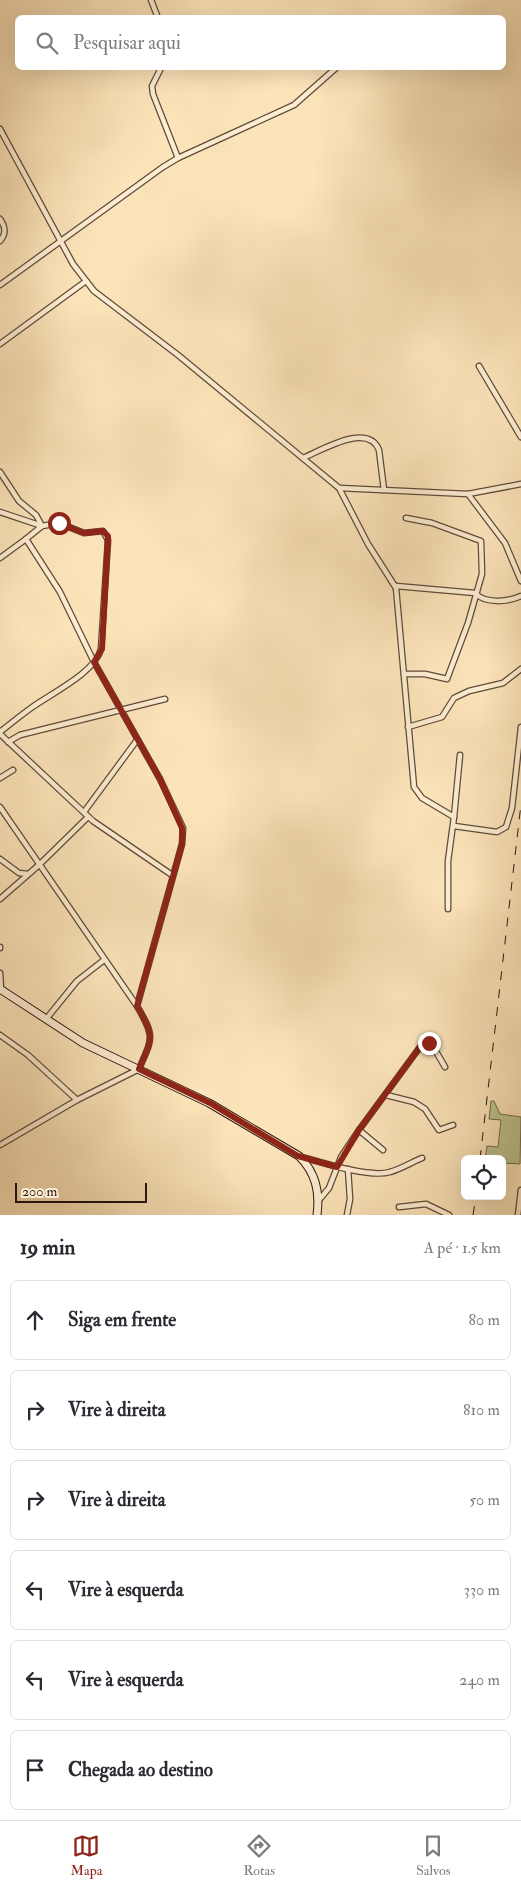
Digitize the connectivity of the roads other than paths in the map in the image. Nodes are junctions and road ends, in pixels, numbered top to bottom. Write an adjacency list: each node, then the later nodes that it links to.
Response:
1 (151, 0): 2 (street)
2 (157, 15)
3 (160, 70): 6 (street)
4 (334, 70): 6 (street)
5 (0, 129): 9 (street)
6 (178, 158): 9 (street)
7 (0, 219): 8 (street)
8 (0, 241)
9 (60, 241): 10 (street); 11 (street)
10 (86, 281): 12 (street); 15 (street)
11 (0, 285)
12 (0, 344)
13 (479, 366): 14 (street)
14 (521, 438)
15 (303, 458): 18 (street); 19 (street)
16 (0, 472): 23 (street)
17 (521, 484): 20 (street)
18 (339, 488): 19 (street); 27 (street)
19 (384, 490): 20 (street)
20 (468, 494): 26 (street)
21 (0, 512): 23 (street)
22 (406, 518): 28 (street)
23 (42, 526): 24 (street); 30 (street)
24 (26, 539): 25 (street); 30 (street)
25 (0, 558)
26 (521, 581)
27 (396, 588): 28 (street); 32 (street)
28 (474, 594): 29 (street); 32 (street)
29 (521, 596)
30 (94, 662): 34 (street); 37 (street)
31 (521, 669): 35 (street)
32 (404, 674): 35 (street)
33 (165, 700): 34 (street)
34 (121, 711): 38 (street); 39 (street)
35 (408, 727): 46 (street)
36 (521, 727): 47 (street)
37 (0, 733): 39 (street)
38 (137, 740): 44 (street); 51 (street)
39 (8, 742): 44 (street)
40 (460, 755): 46 (street)
41 (13, 770): 42 (street)
42 (0, 778)
43 (0, 807): 49 (street)
44 (84, 812): 45 (street)
45 (88, 817): 49 (street); 51 (street)
46 (454, 817): 47 (street)
47 (454, 826): 53 (street)
48 (0, 859): 50 (street)
49 (39, 865): 50 (street); 54 (street)
50 (28, 874): 52 (street)
51 (172, 874): 57 (street)
52 (0, 899)
53 (448, 909)
54 (104, 960): 57 (street); 58 (street)
55 (0, 974): 56 (street)
56 (0, 989): 58 (street)
57 (137, 1006): 61 (street)
58 (47, 1018): 61 (street)
59 (0, 1034): 63 (street)
60 (445, 1067): 62 (street)
61 (139, 1069): 63 (street); 68 (street)
62 (386, 1095): 64 (street); 65 (street)
63 (77, 1100): 66 (street)
64 (454, 1125)
65 (359, 1130): 67 (street); 70 (street)
66 (0, 1145)
67 (383, 1150)
68 (298, 1156): 70 (street); 73 (street)
69 (422, 1158): 71 (street)
70 (337, 1167): 71 (street); 73 (street)
71 (348, 1169): 76 (street)
72 (521, 1190): 78 (street)
73 (319, 1200): 75 (street)
74 (399, 1207): 77 (street)
75 (317, 1215)
76 (347, 1215)
77 (449, 1215)
78 (518, 1215)

